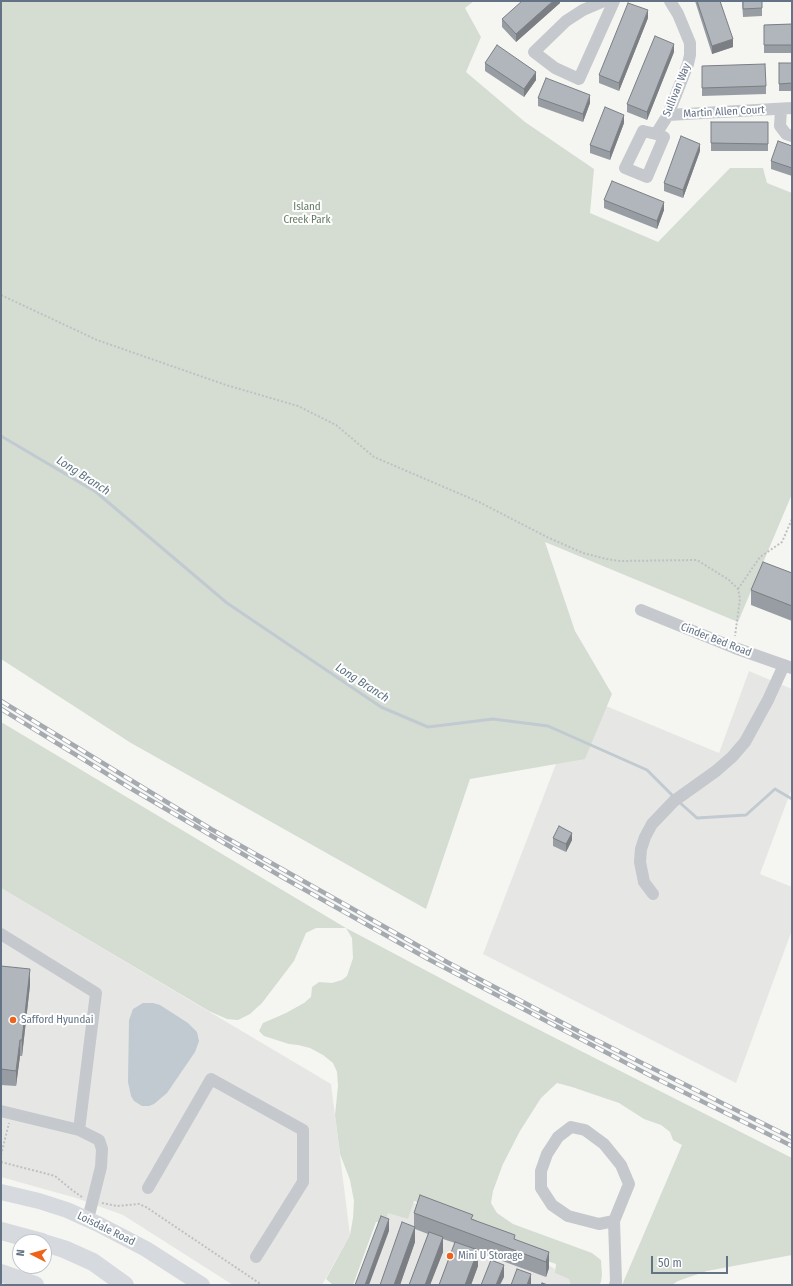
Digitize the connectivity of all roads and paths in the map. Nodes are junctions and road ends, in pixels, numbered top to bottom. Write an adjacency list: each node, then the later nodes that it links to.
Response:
1 (604, 1): 2 (street)
2 (614, 1)
3 (670, 1): 5 (street, Sullivan Way)
4 (786, 109): 5 (street, Martin Allen Court); 7 (street, Martin Allen Court)
5 (668, 115): 6 (street, Sullivan Way)
6 (656, 134)
7 (792, 136)
8 (1, 295): 10 (path)
9 (792, 519): 10 (path)
10 (738, 589): 12 (path)
11 (641, 610): 12 (street, Cinder Bed Road)
12 (735, 648): 13 (street, Cinder Bed Road)
13 (788, 666): 14 (street)
14 (653, 894)
15 (1, 934): 17 (street)
16 (6, 1113): 17 (street); 18 (path)
17 (79, 1130): 22 (street)
18 (1, 1156)
19 (1, 1162): 22 (path)
20 (148, 1188): 28 (street)
21 (1, 1192): 23 (main road, Loisdale Road)
22 (92, 1200): 23 (street); 33 (path)
23 (88, 1219): 32 (main road, Loisdale Road)
24 (614, 1221): 24 (street); 34 (street)
25 (1, 1231): 26 (highway)
26 (12, 1234)
27 (52, 1245): 30 (highway)
28 (256, 1257)
29 (1, 1273): 31 (highway)
30 (121, 1282)
31 (35, 1285)
32 (202, 1285)
33 (262, 1285)
34 (615, 1285)

